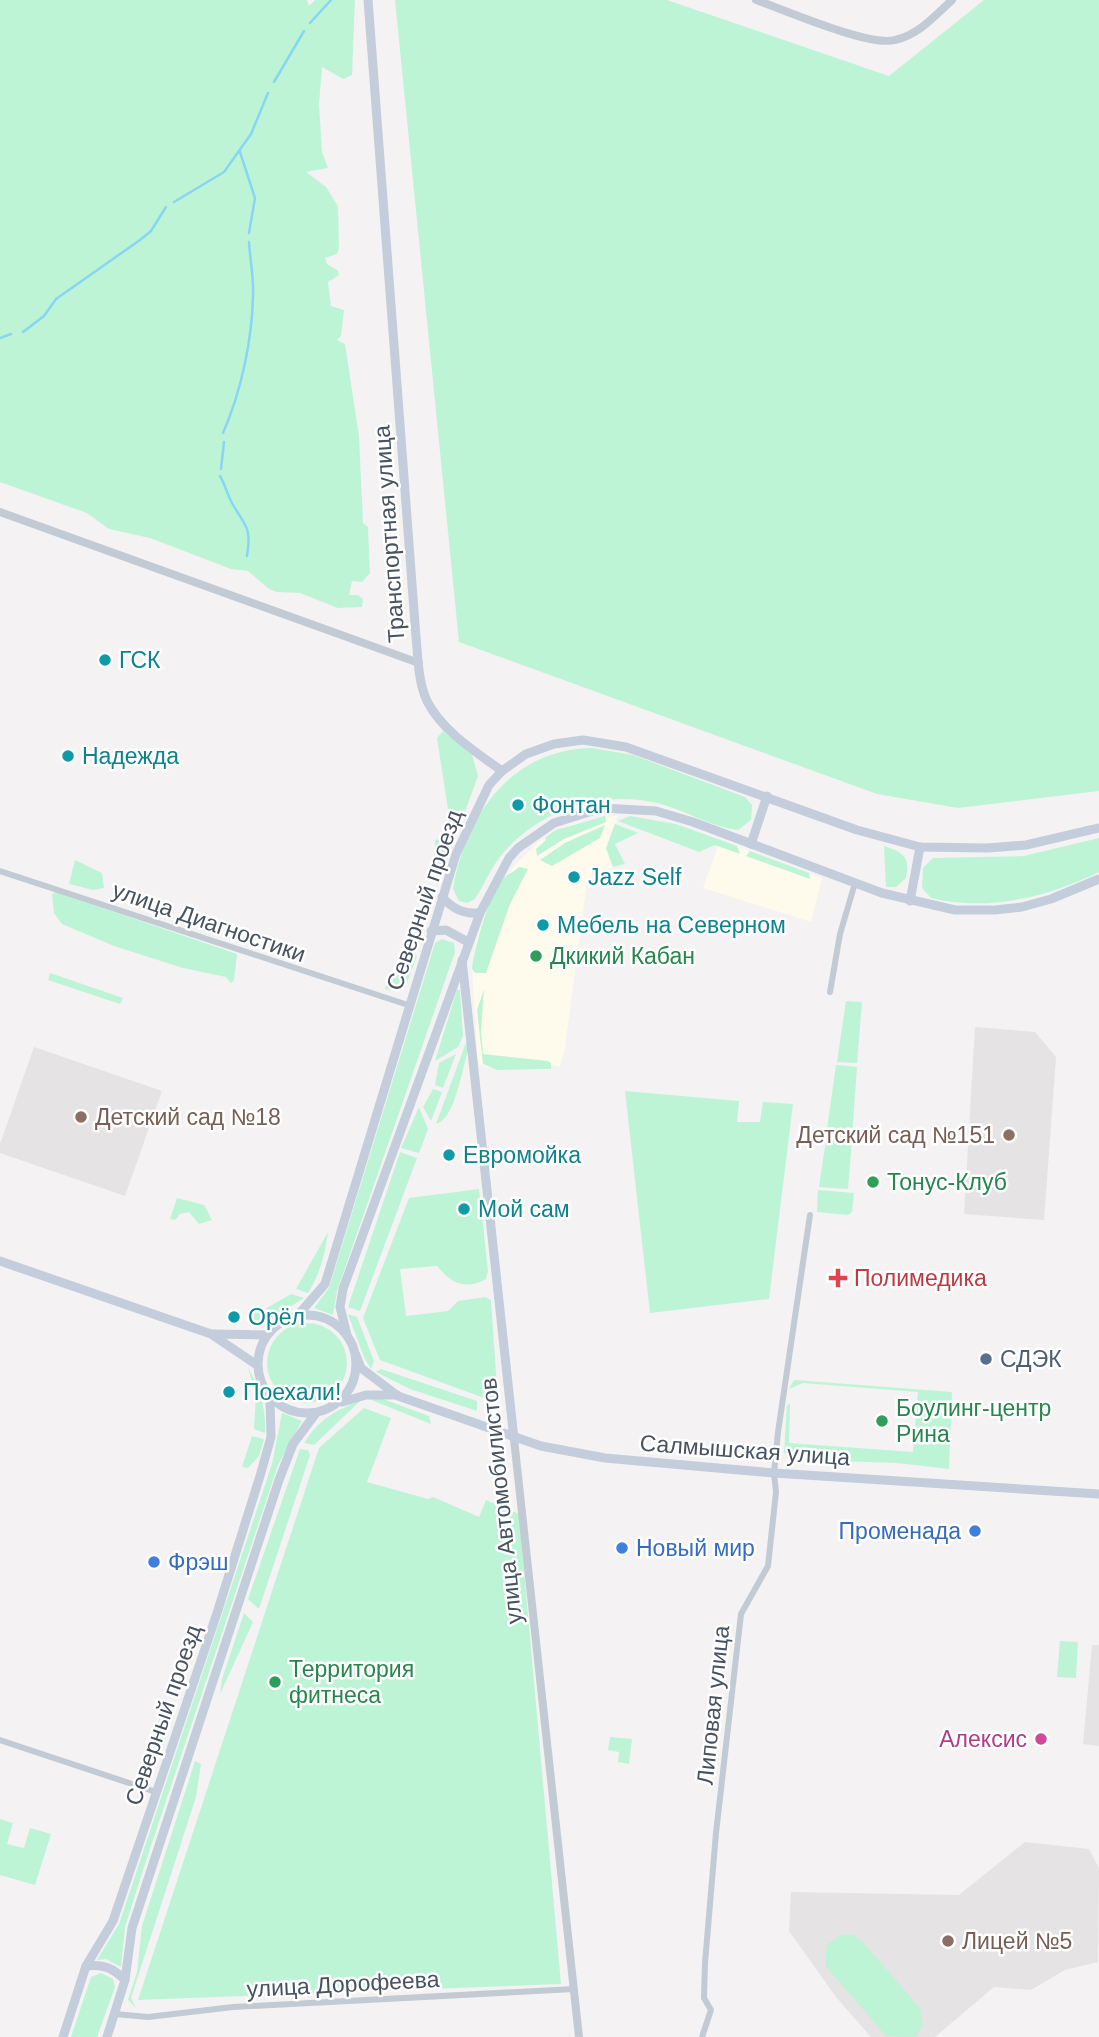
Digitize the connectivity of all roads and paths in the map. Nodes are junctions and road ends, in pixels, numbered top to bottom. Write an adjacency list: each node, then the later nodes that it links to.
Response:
1 (369, 0): 5 (main road, Транспортная улица)
2 (756, 0): 3 (street)
3 (952, 0)
4 (0, 512): 5 (street, Транспортная улица)
5 (419, 663): 6 (main road)
6 (502, 771): 7 (main road, Северный проезд); 14 (main road, Северный проезд)
7 (768, 796): 9 (main road); 10 (main road, Северный проезд)
8 (1099, 828): 10 (main road, Северный проезд)
9 (751, 844): 13 (main road); 16 (main road)
10 (920, 847): 15 (main road)
11 (0, 871): 21 (street, улица Диагностики)
12 (1099, 879): 15 (main road)
13 (855, 883): 15 (main road); 20 (street)
14 (442, 897): 16 (main road); 17 (main road, Северный проезд)
15 (910, 901)
16 (480, 913): 18 (main road)
17 (430, 931): 18 (main road); 21 (main road, Северный проезд)
18 (468, 942): 19 (main road)
19 (462, 960): 27 (main road); 34 (main road, улица Автомобилистов)
20 (830, 992)
21 (408, 1005): 24 (main road, Северный проезд)
22 (810, 1215): 35 (street, Липовая улица)
23 (0, 1261): 25 (main road)
24 (298, 1315): 26 (main road); 27 (main road)
25 (211, 1334): 26 (main road); 29 (main road)
26 (266, 1335): 29 (main road)
27 (347, 1335): 28 (main road)
28 (356, 1355): 30 (main road); 32 (main road)
29 (257, 1365): 31 (main road)
30 (398, 1395): 32 (main road); 34 (main road, Салмышская улица)
31 (270, 1398): 33 (main road); 38 (main road, Северный проезд)
32 (337, 1404): 33 (main road)
33 (316, 1413): 40 (main road, Северный проезд)
34 (514, 1439): 35 (main road, Салмышская улица); 41 (street, улица Автомобилистов)
35 (774, 1473): 36 (main road, Салмышская улица); 46 (street, Липовая улица)
36 (1099, 1494)
37 (0, 1740): 38 (street)
38 (156, 1792): 39 (main road, Северный проезд)
39 (86, 1966): 40 (main road); 43 (main road, Северный проезд)
40 (125, 1980): 42 (main road, Северный проезд)
41 (574, 1989): 42 (street, улица Дорофеева); 45 (street, улица Автомобилистов)
42 (115, 2014): 44 (main road, Северный проезд)
43 (63, 2037)
44 (107, 2037)
45 (579, 2037)
46 (702, 2037)

